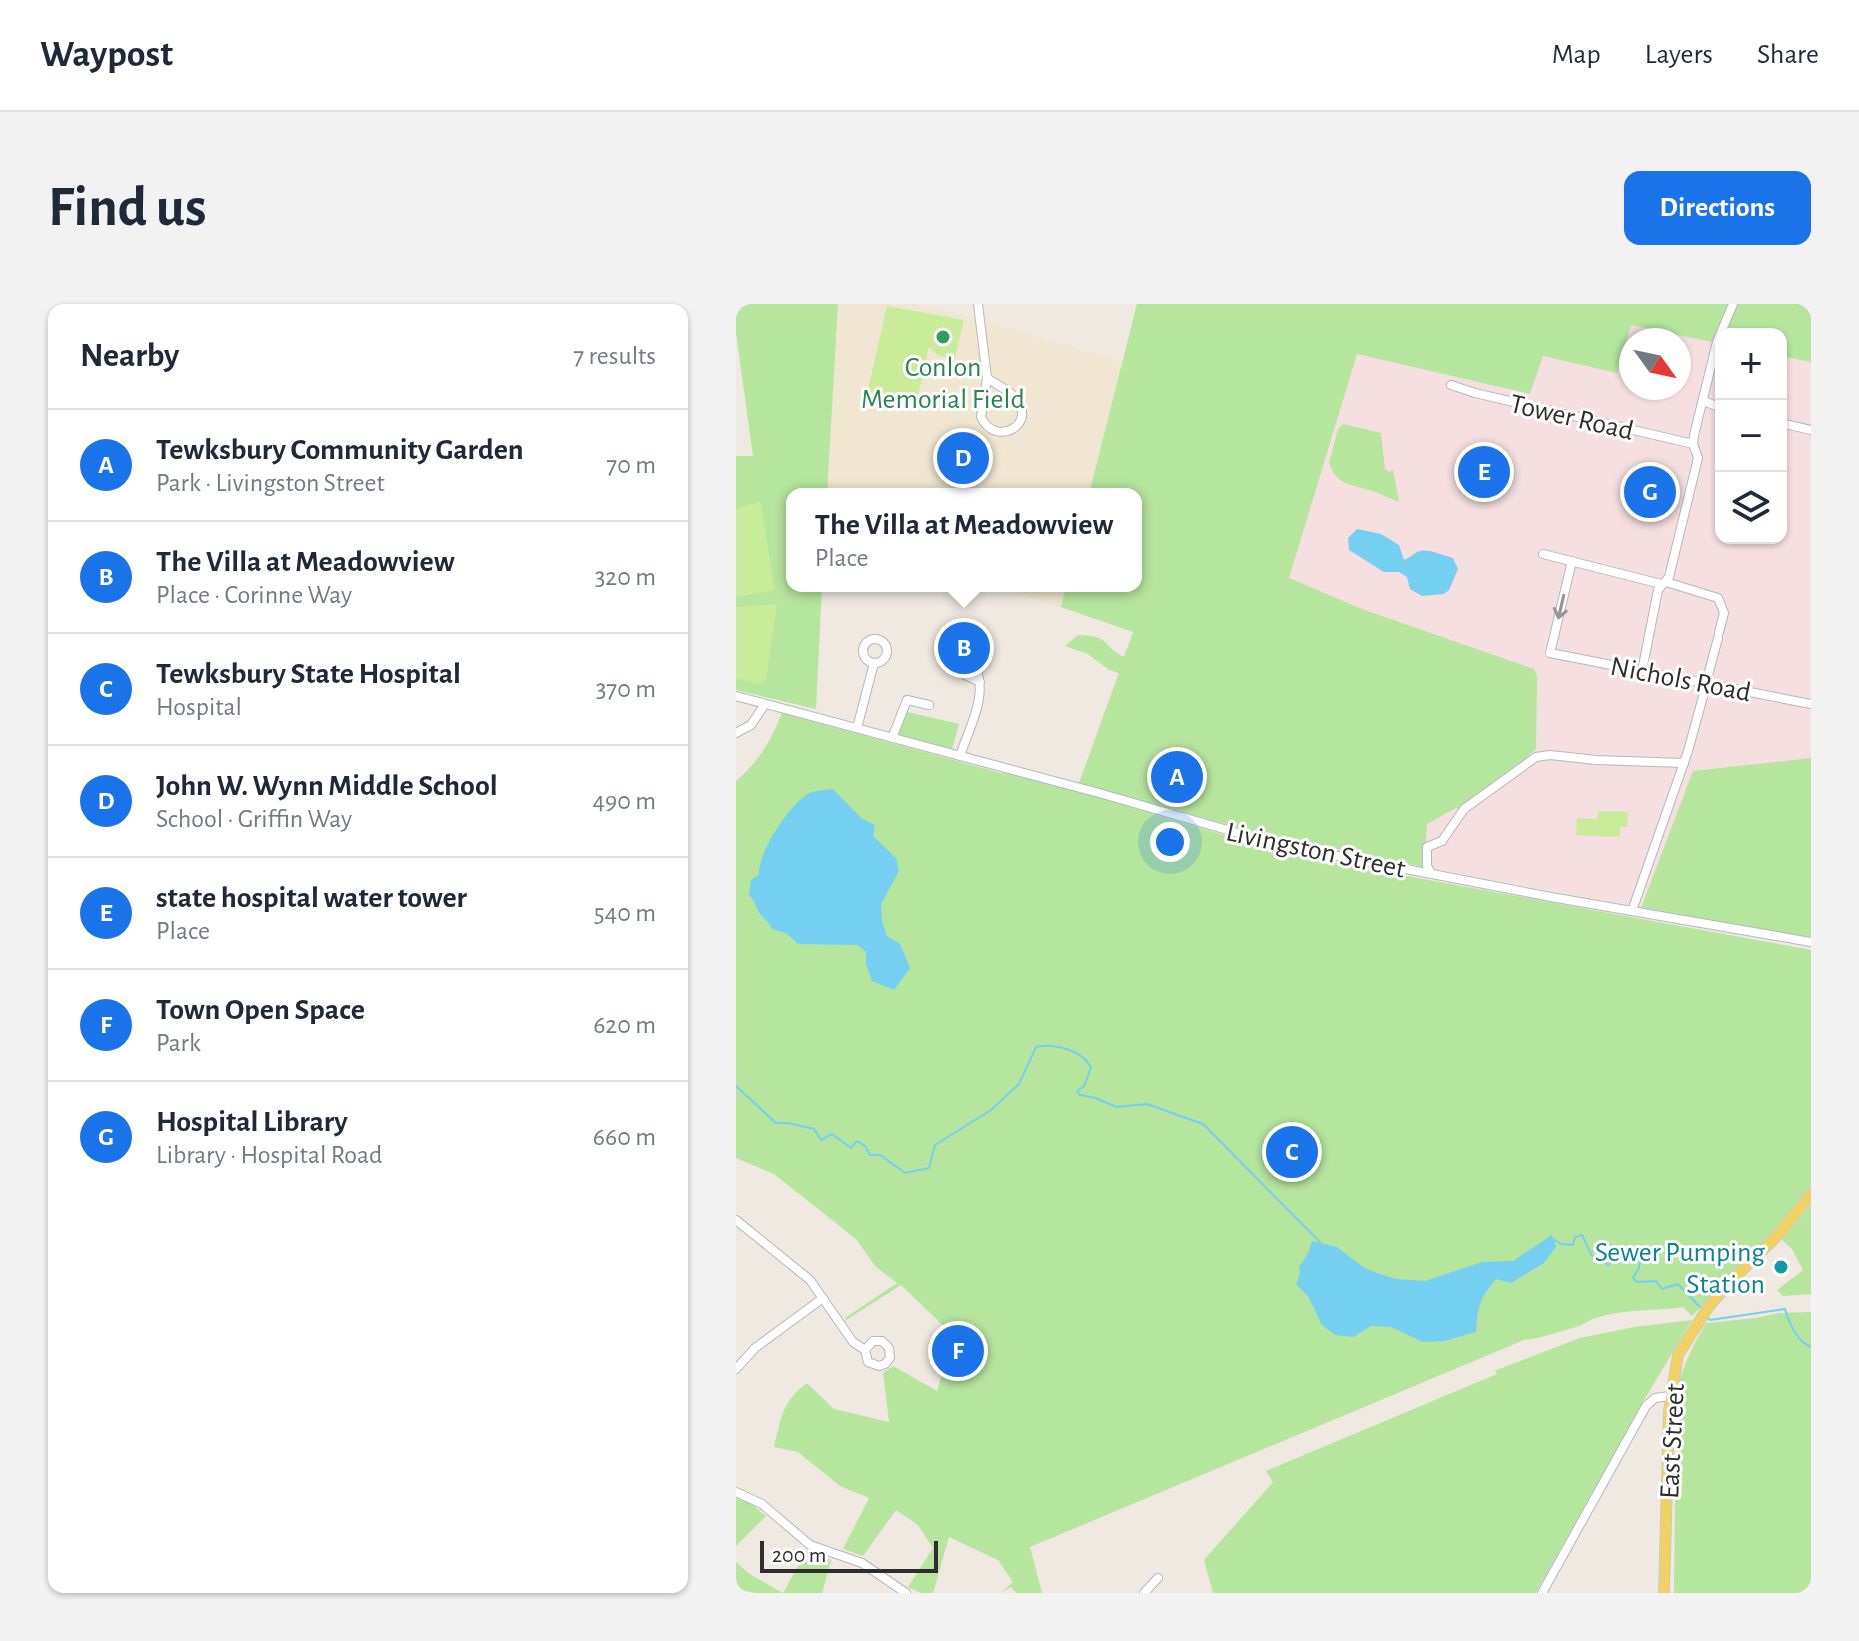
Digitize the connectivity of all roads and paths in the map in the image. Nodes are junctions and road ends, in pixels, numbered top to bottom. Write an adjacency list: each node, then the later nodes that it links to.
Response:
1 (978, 304): 3 (street)
2 (1733, 304): 5 (street)
3 (987, 378): 3 (street)
4 (1451, 385): 9 (street, Tower Road)
5 (1704, 401): 6 (street); 9 (street)
6 (1715, 406)
7 (1787, 424): 8 (street)
8 (1811, 430)
9 (1693, 444): 12 (street)
10 (1543, 554): 11 (street)
11 (1572, 561): 12 (street); 14 (street, Nichols Road, one-way to 14)
12 (1664, 583): 14 (street); 15 (street)
13 (874, 663): 22 (street)
14 (1642, 671): 17 (street, Nichols Road)
15 (1709, 672)
16 (980, 682): 25 (street)
17 (1707, 682): 20 (street, Nichols Road); 26 (street)
18 (736, 696): 19 (street, Livingston Street)
19 (765, 704): 22 (street, Livingston Street); 23 (street)
20 (1811, 704)
21 (929, 705): 24 (street)
22 (857, 728): 24 (street, Livingston Street)
23 (736, 733)
24 (892, 738): 25 (street, Livingston Street)
25 (960, 756): 27 (street, Livingston Street)
26 (1684, 763): 27 (street); 28 (street)
27 (1431, 873): 28 (street, Livingston Street)
28 (1632, 911): 29 (street, Livingston Street)
29 (1811, 942)
30 (1811, 1194): 35 (main road, East Street)
31 (736, 1220): 32 (street)
32 (823, 1298): 33 (street); 34 (street)
33 (865, 1350)
34 (736, 1369)
35 (1670, 1396): 40 (street); 41 (main road, East Street)
36 (736, 1492): 38 (street)
37 (1158, 1578): 39 (street)
38 (906, 1593)
39 (1144, 1593)
40 (1542, 1593)
41 (1664, 1593)

